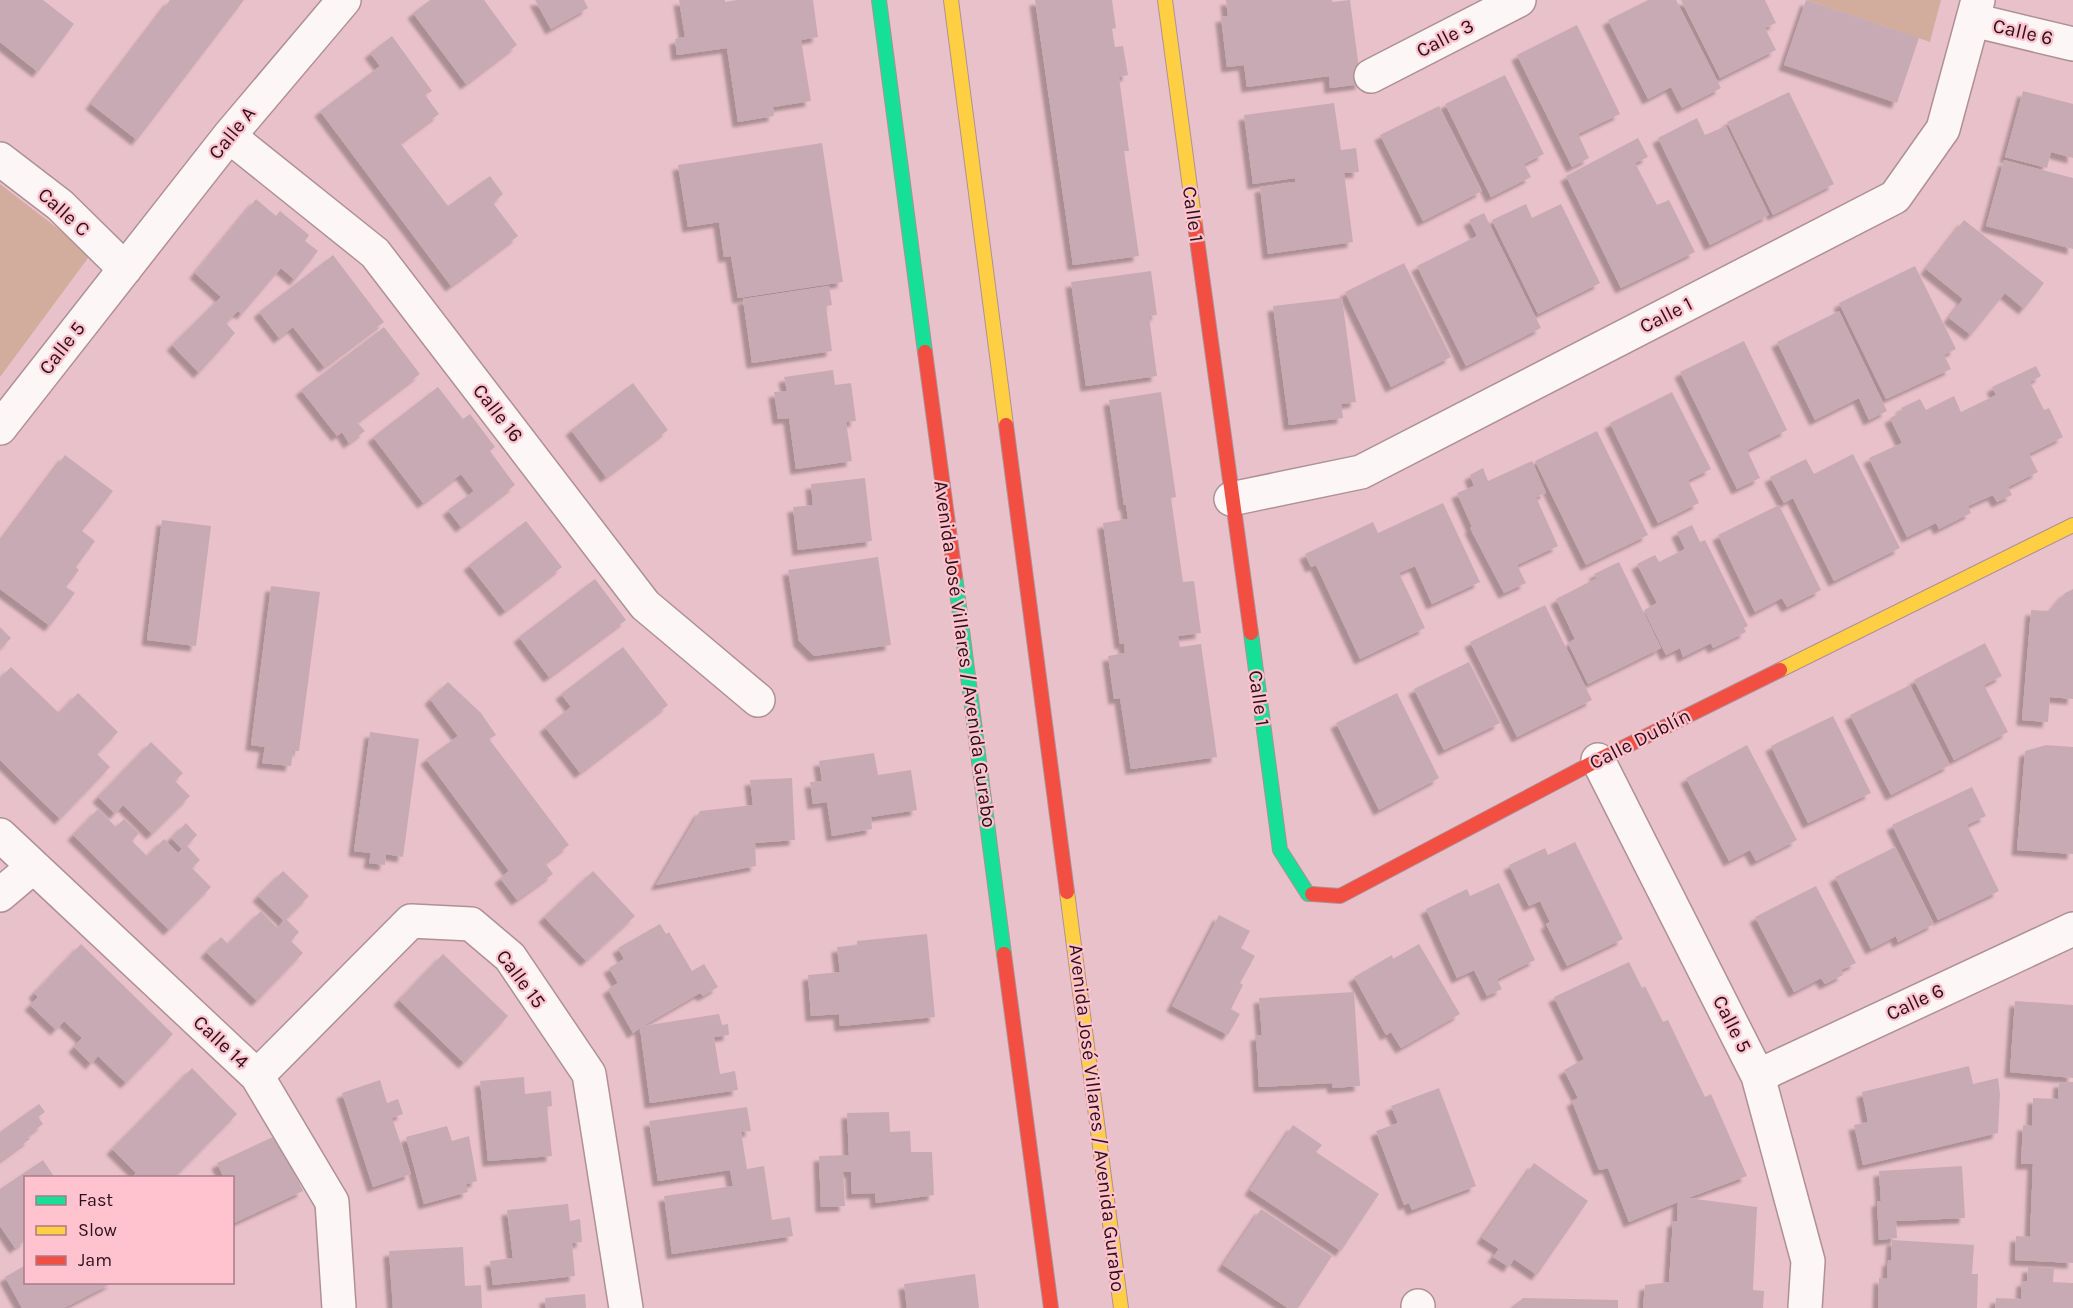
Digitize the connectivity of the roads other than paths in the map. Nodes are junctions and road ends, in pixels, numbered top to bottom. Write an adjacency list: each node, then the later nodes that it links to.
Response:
1 (344, 0): 9 (street, Calle A)
2 (879, 0): 26 (main road, Avenida José Villares / Avenida Gurabo)
3 (951, 0): 27 (main road, Avenida José Villares / Avenida Gurabo)
4 (1165, 0): 13 (main road, Calle 1)
5 (1519, 0): 8 (street, Calle 3)
6 (1976, 10): 7 (street, Calle 6); 13 (street, Calle 1)
7 (2073, 44)
8 (1371, 76)
9 (229, 136): 11 (street, Calle A); 15 (street, Calle 16)
10 (0, 159): 11 (street, Calle C)
11 (125, 269): 12 (street, Calle 5)
12 (0, 428)
13 (1231, 499): 17 (main road, Calle 1)
14 (2073, 525): 16 (main road, Calle Dublín)
15 (758, 700)
16 (1598, 760): 17 (main road, Calle Dublín); 23 (street, Calle 5)
17 (1272, 791)
18 (0, 836): 19 (street, Calle 14)
19 (33, 867): 20 (street); 22 (street, Calle 14)
20 (0, 895)
21 (2073, 929): 23 (street, Calle 6)
22 (257, 1076): 24 (street, Calle 14); 25 (street, Calle 15)
23 (1758, 1076): 28 (street, Calle 5)
24 (339, 1308)
25 (626, 1308)
26 (1051, 1308)
27 (1121, 1308)
28 (1804, 1308)

